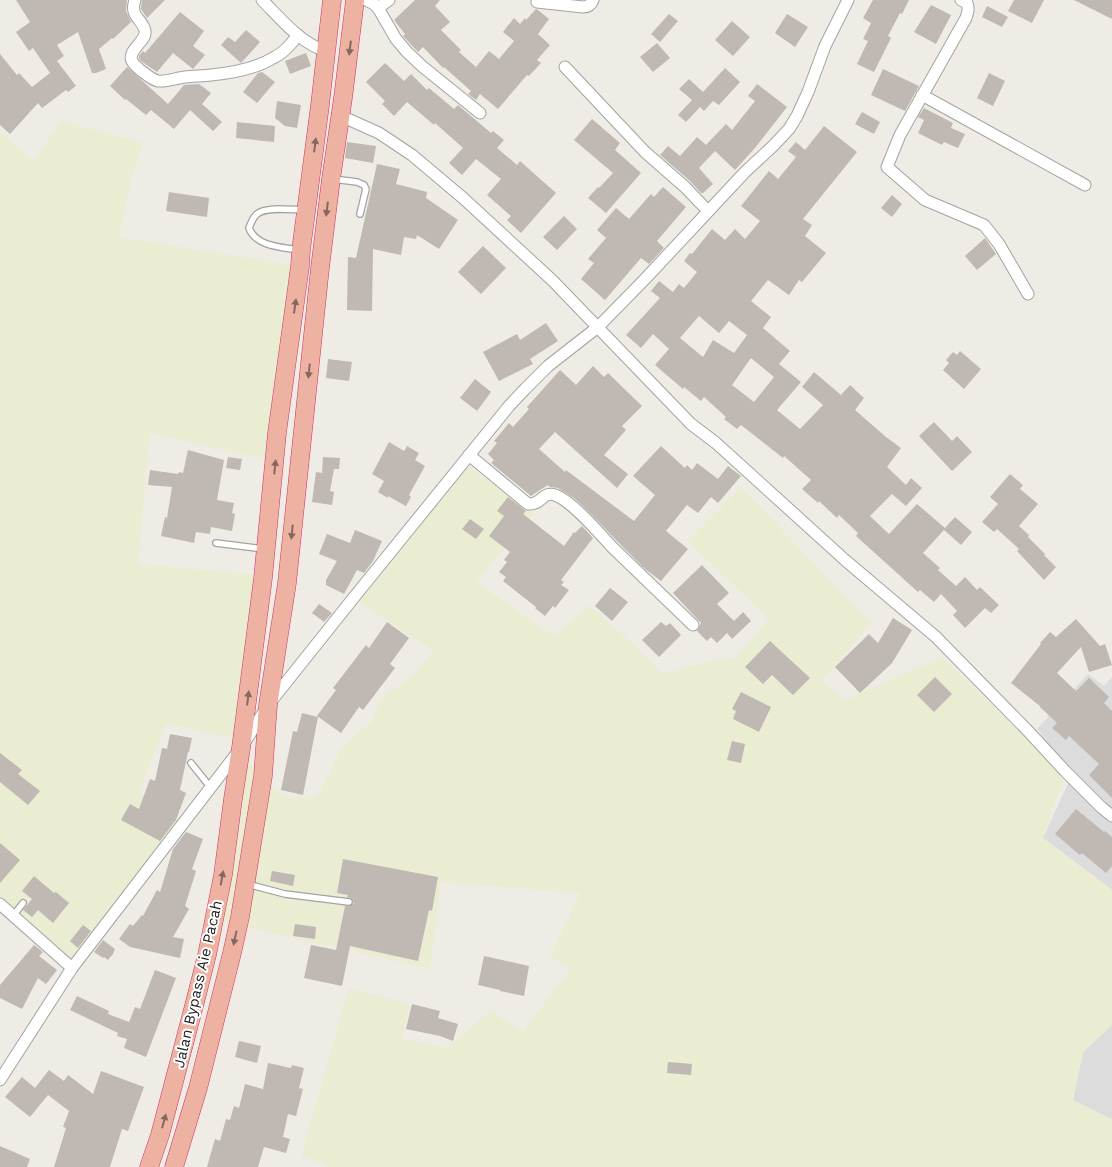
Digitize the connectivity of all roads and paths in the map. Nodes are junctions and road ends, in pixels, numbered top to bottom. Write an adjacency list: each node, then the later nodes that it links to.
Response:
1 (135, 0): 12 (street)
2 (262, 0): 12 (street)
3 (332, 0): 13 (highway, Jalan Bypass Aie Pacah)
4 (356, 0): 17 (highway, Jalan Bypass Aie Pacah, one-way to 17)
5 (366, 0): 11 (street)
6 (389, 0): 11 (street)
7 (593, 0): 10 (street)
8 (848, 0): 21 (street)
9 (961, 0): 15 (street)
10 (537, 2)
11 (378, 8): 16 (street)
12 (298, 35): 13 (street)
13 (326, 51): 20 (highway, Jalan Bypass Aie Pacah, one-way to 13)
14 (565, 67): 21 (street)
15 (922, 95): 19 (street); 24 (street)
16 (480, 113)
17 (341, 116): 18 (highway, Jalan Bypass Aie Pacah); 25 (street)
18 (331, 179): 22 (lane); 30 (highway, Jalan Bypass Aie Pacah, one-way to 30)
19 (1085, 185)
20 (307, 210): 23 (highway, Jalan Bypass Aie Pacah); 23 (lane)
21 (708, 210): 25 (street)
22 (360, 214)
23 (301, 250): 28 (highway, Jalan Bypass Aie Pacah, one-way to 23)
24 (1028, 294)
25 (598, 327): 26 (street); 34 (street)
26 (469, 455): 29 (street); 30 (street)
27 (216, 543): 28 (lane)
28 (266, 549): 31 (highway, Jalan Bypass Aie Pacah, one-way to 28)
29 (694, 625)
30 (268, 705): 31 (street); 35 (highway, Jalan Bypass Aie Pacah)
31 (241, 748): 33 (street); 42 (highway, Jalan Bypass Aie Pacah, one-way to 31)
32 (191, 763): 33 (lane)
33 (211, 788): 40 (street)
34 (1112, 816)
35 (245, 884): 36 (lane); 43 (highway, Jalan Bypass Aie Pacah, one-way to 43)
36 (348, 902)
37 (23, 903): 39 (lane)
38 (0, 904): 39 (street)
39 (13, 916): 40 (street)
40 (72, 968): 41 (street)
41 (0, 1080)
42 (149, 1167)
43 (174, 1167)

